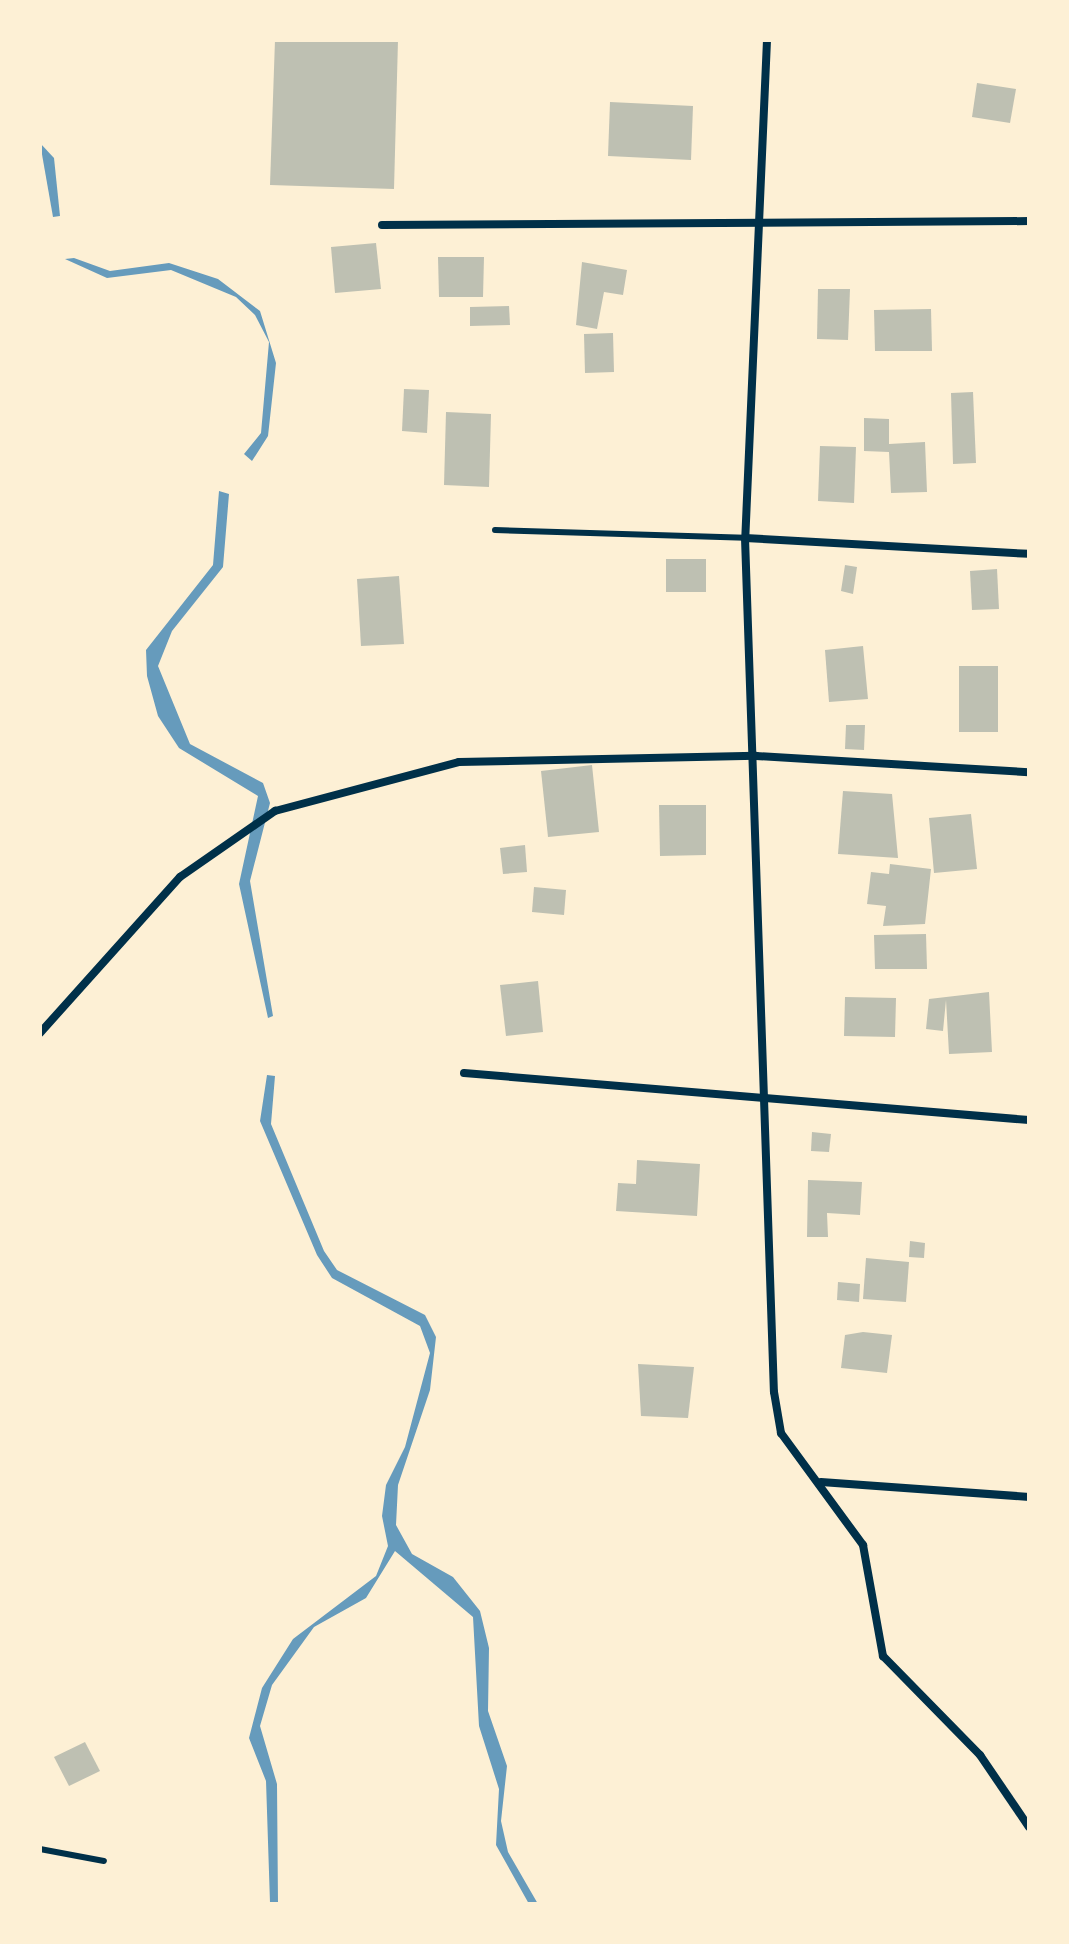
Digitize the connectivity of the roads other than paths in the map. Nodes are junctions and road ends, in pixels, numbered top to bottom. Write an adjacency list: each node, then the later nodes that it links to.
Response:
1 (767, 40): 2 (street)
2 (760, 220): 3 (street); 4 (street); 6 (street)
3 (1029, 221)
4 (382, 225)
5 (495, 530): 6 (lane)
6 (745, 538): 7 (street); 8 (street)
7 (1029, 554)
8 (756, 756): 9 (street); 10 (street); 12 (street)
9 (1029, 772)
10 (40, 1033)
11 (464, 1073): 12 (street)
12 (769, 1100): 13 (street); 14 (street)
13 (1029, 1120)
14 (821, 1482): 15 (street); 16 (street)
15 (1029, 1497)
16 (1029, 1827)
17 (40, 1849): 18 (lane)
18 (104, 1861)

